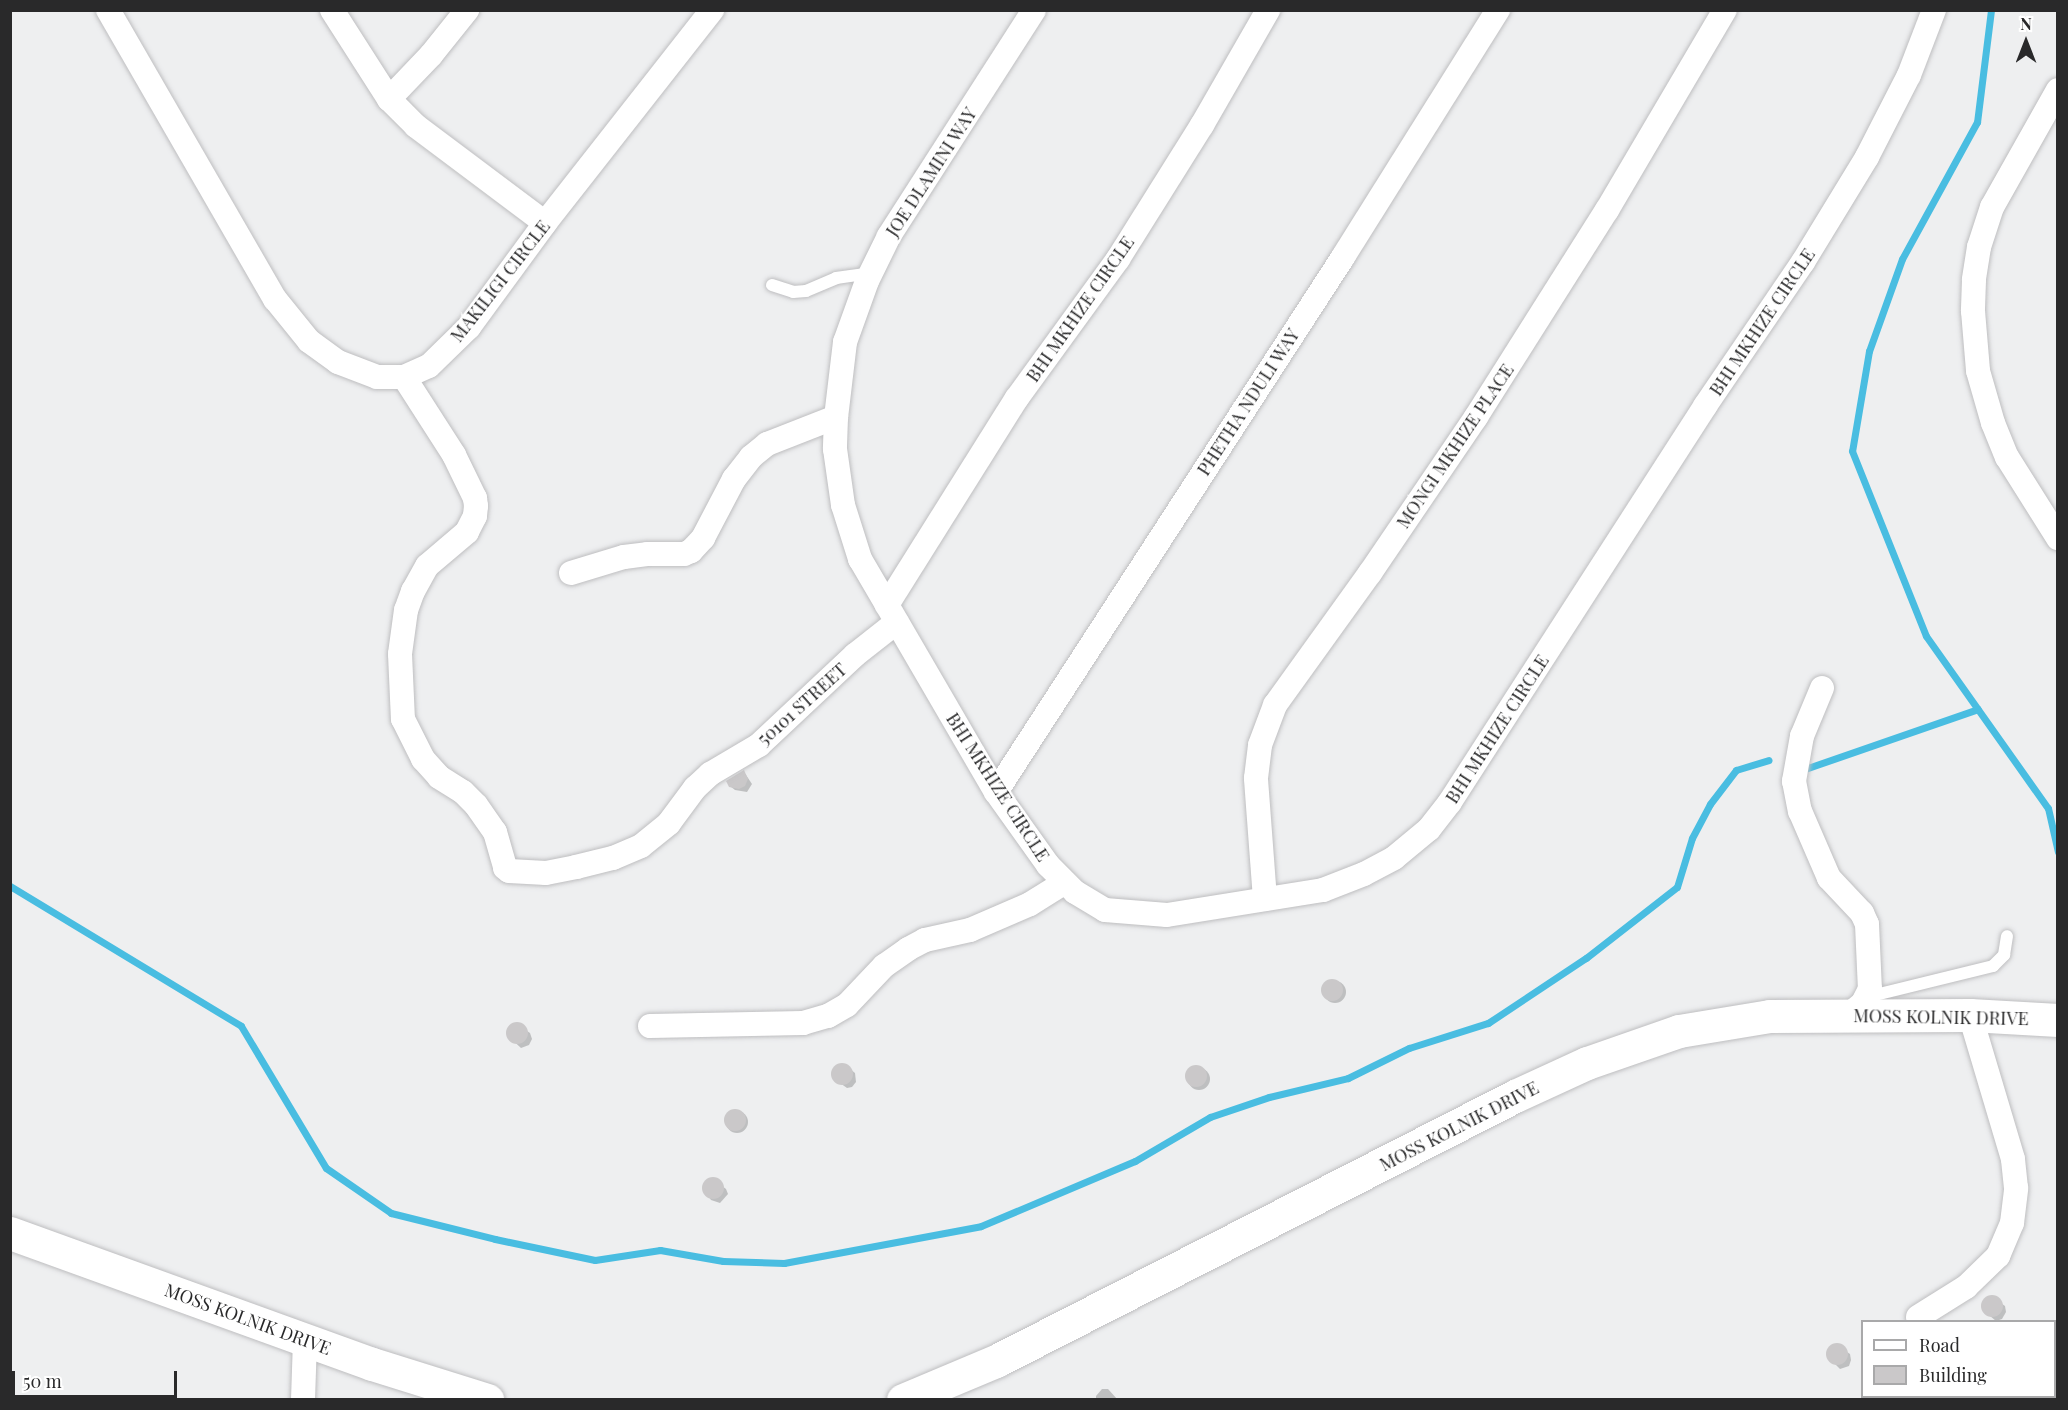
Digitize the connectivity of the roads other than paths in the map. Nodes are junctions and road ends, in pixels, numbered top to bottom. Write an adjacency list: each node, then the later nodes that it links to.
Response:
1 (108, 10): 16 (street, MAKILIGI CIRCLE)
2 (332, 10): 11 (street)
3 (467, 10): 11 (street)
4 (712, 10): 12 (street, MAKILIGI CIRCLE)
5 (1034, 10): 13 (street, JOE DLAMINI WAY)
6 (1268, 10): 20 (street, BHI MKHIZE CIRCLE)
7 (1498, 10): 22 (street, PHETHA NDULI WAY)
8 (1725, 10): 24 (street, MONGI MKHIZE PLACE)
9 (1934, 10): 24 (street, BHI MKHIZE CIRCLE)
10 (2058, 90): 18 (street)
11 (389, 99): 12 (street)
12 (545, 223): 16 (street, MAKILIGI CIRCLE)
13 (871, 273): 14 (lane); 15 (street, JOE DLAMINI WAY)
14 (772, 285)
15 (845, 342): 17 (street, BHI MKHIZE CIRCLE)
16 (404, 377): 20 (street, 50101 STREET)
17 (836, 417): 19 (street); 20 (street, BHI MKHIZE CIRCLE)
18 (2058, 538)
19 (571, 573)
20 (892, 614): 22 (street, BHI MKHIZE CIRCLE)
21 (1822, 688): 26 (street)
22 (996, 792): 23 (street, BHI MKHIZE CIRCLE)
23 (1063, 883): 24 (street, BHI MKHIZE CIRCLE); 29 (street)
24 (1265, 899)
25 (2007, 936): 26 (lane)
26 (1858, 1006): 27 (main road, MOSS KOLNIK DRIVE); 35 (main road, MOSS KOLNIK DRIVE)
27 (1970, 1015): 28 (main road, MOSS KOLNIK DRIVE); 31 (street)
28 (2058, 1020)
29 (650, 1026)
30 (10, 1233): 32 (main road, MOSS KOLNIK DRIVE)
31 (1918, 1317)
32 (305, 1339): 33 (street); 34 (main road, MOSS KOLNIK DRIVE)
33 (303, 1400)
34 (487, 1400)
35 (903, 1400)

